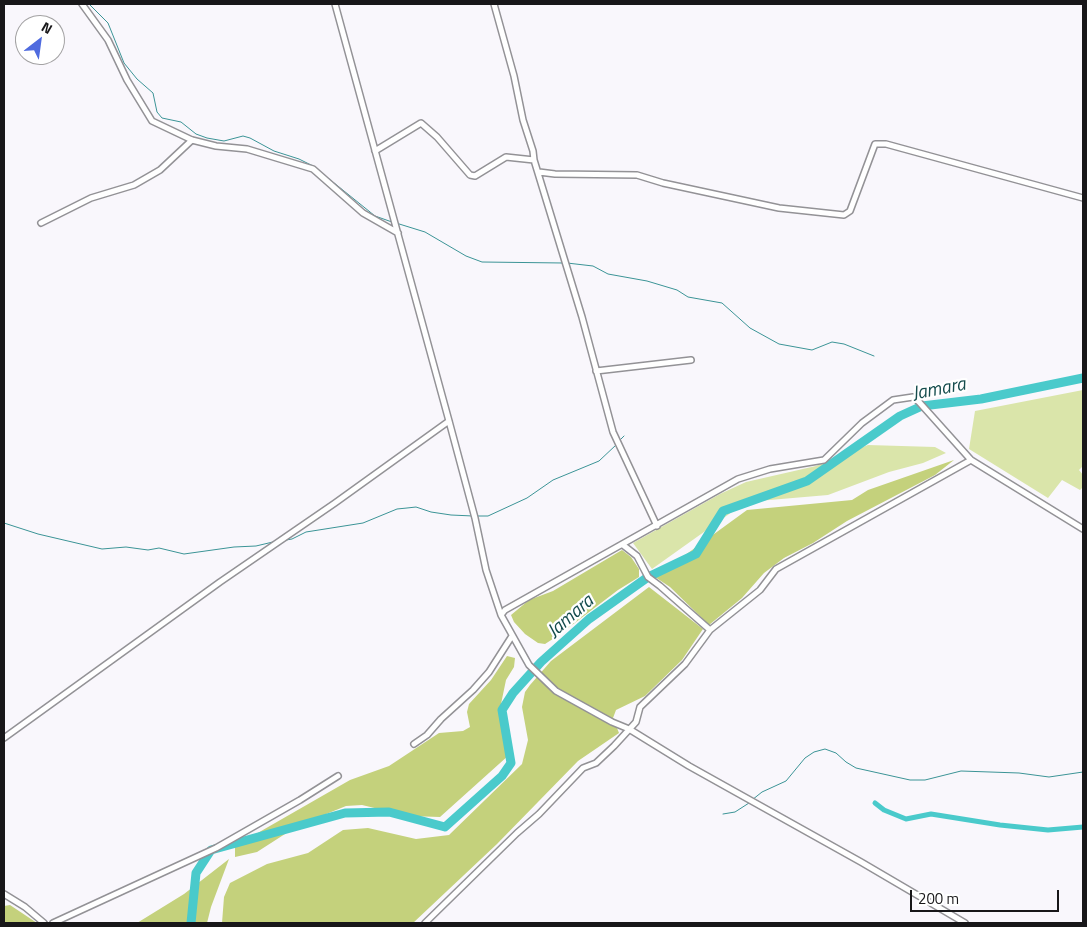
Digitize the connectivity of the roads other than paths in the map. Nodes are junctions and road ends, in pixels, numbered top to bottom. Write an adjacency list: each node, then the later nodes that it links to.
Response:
1 (82, 4): 4 (street)
2 (335, 4): 5 (street)
3 (494, 4): 6 (street)
4 (192, 140): 9 (street); 10 (street)
5 (375, 151): 6 (street); 10 (street)
6 (534, 160): 7 (street)
7 (539, 172): 8 (street); 12 (street)
8 (1083, 198)
9 (40, 223)
10 (398, 233): 13 (street)
11 (692, 360): 12 (street)
12 (596, 371): 15 (street)
13 (449, 421): 18 (street); 22 (street)
14 (971, 460): 15 (street); 16 (street); 19 (street)
15 (657, 526): 17 (street)
16 (1083, 529)
17 (623, 545): 18 (street); 19 (street)
18 (500, 615): 20 (street)
19 (710, 630): 21 (street)
20 (512, 636): 21 (street); 23 (street)
21 (629, 729): 28 (street); 29 (street)
22 (4, 738)
23 (414, 744)
24 (338, 776): 27 (street)
25 (4, 894): 26 (street)
26 (44, 923)
27 (53, 923)
28 (425, 923)
29 (964, 923)

